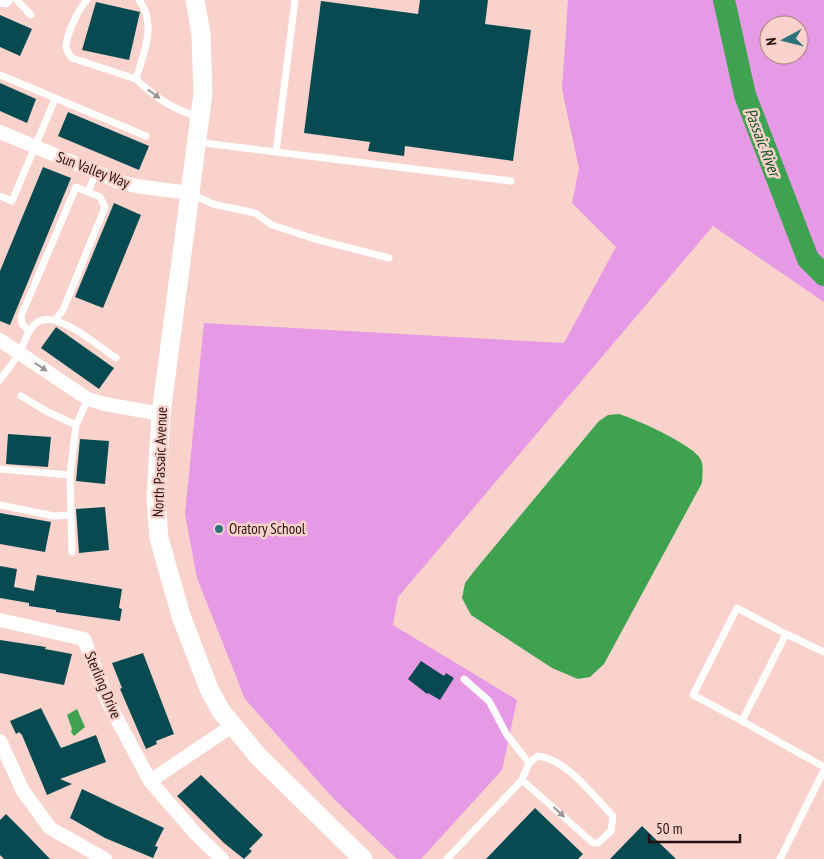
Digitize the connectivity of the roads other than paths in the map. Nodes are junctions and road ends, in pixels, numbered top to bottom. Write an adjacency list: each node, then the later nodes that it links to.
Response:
1 (10, 0): 7 (lane)
2 (17, 0): 8 (lane)
3 (87, 0): 10 (lane)
4 (139, 0): 10 (lane)
5 (195, 0): 12 (main road, North Passaic Avenue)
6 (295, 0): 17 (lane)
7 (0, 3)
8 (31, 15)
9 (0, 75): 11 (lane)
10 (136, 79): 12 (lane, one-way to 12)
11 (55, 99): 14 (lane); 16 (lane)
12 (199, 117): 15 (main road, North Passaic Avenue)
13 (0, 132): 16 (street, Sun Valley Way)
14 (146, 136)
15 (196, 142): 17 (lane); 21 (main road, North Passaic Avenue)
16 (35, 147): 18 (street, Sun Valley Way); 22 (lane)
17 (276, 152): 19 (lane)
18 (96, 173): 20 (lane); 21 (street, Sun Valley Way)
19 (512, 181)
20 (88, 192): 24 (lane); 25 (lane)
21 (189, 193): 23 (lane); 32 (main road, North Passaic Avenue)
22 (0, 196)
23 (389, 258)
24 (56, 320): 25 (lane); 28 (lane)
25 (29, 331): 27 (lane)
26 (0, 340): 27 (street)
27 (20, 353): 29 (lane); 31 (street, one-way to 31)
28 (116, 358)
29 (0, 380)
30 (21, 396): 33 (lane)
31 (88, 399): 32 (street); 33 (lane)
32 (161, 414): 44 (main road, North Passaic Avenue)
33 (76, 425): 35 (lane)
34 (0, 469): 35 (lane)
35 (70, 475): 37 (lane)
36 (0, 505): 37 (lane)
37 (69, 515): 38 (lane)
38 (72, 552)
39 (0, 620): 49 (street, Sterling Drive)
40 (786, 634): 41 (lane); 43 (lane); 43 (lane)
41 (824, 652)
42 (464, 679): 46 (lane)
43 (742, 721): 47 (lane)
44 (232, 726): 49 (street); 52 (main road, North Passaic Avenue)
45 (0, 741): 50 (street)
46 (529, 763): 48 (lane); 48 (lane, one-way to 46)
47 (824, 768): 54 (lane)
48 (522, 780): 53 (lane)
49 (150, 781): 51 (street, Sterling Drive)
50 (105, 859)
51 (222, 859)
52 (363, 859)
53 (447, 859)
54 (780, 859)

